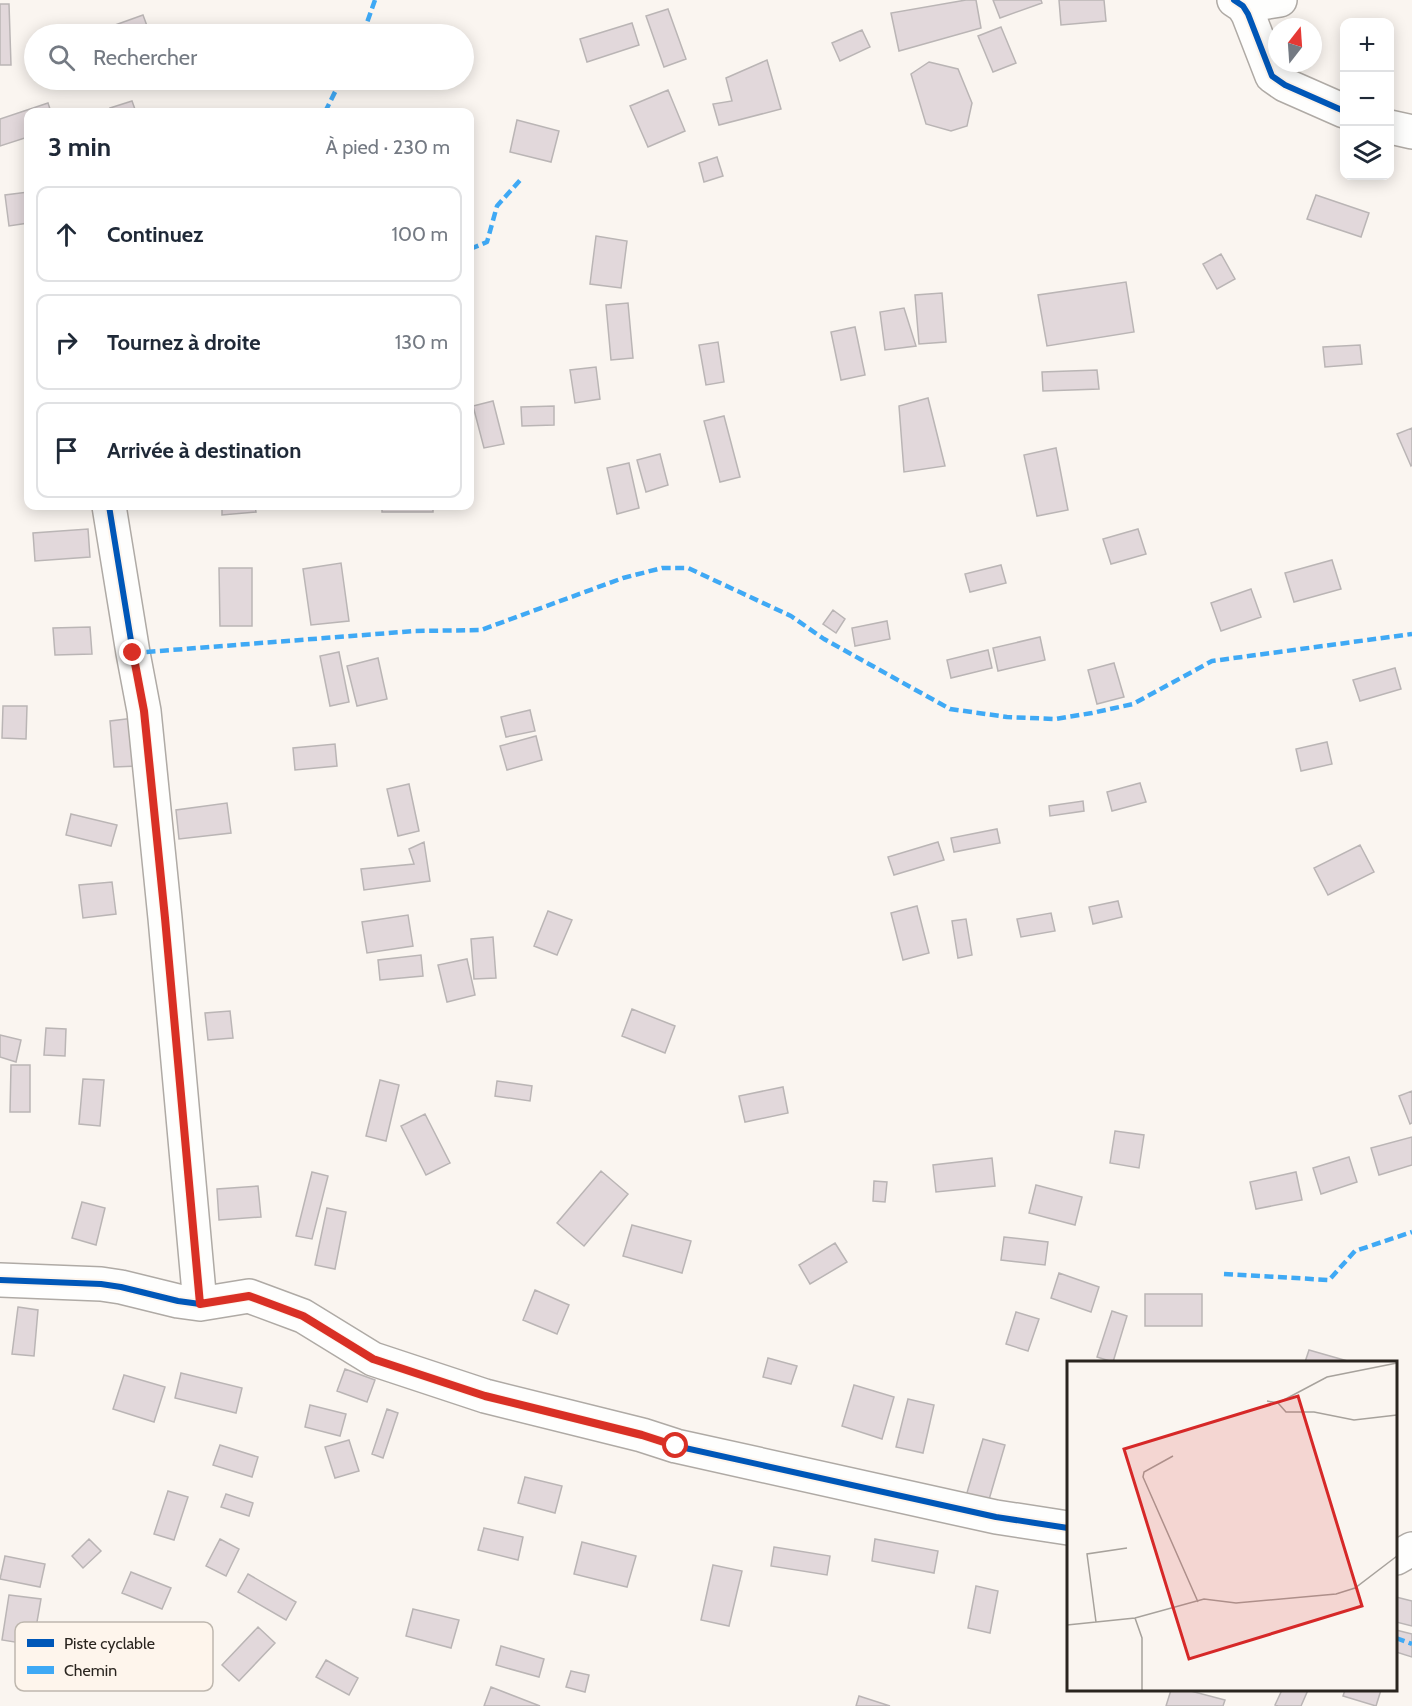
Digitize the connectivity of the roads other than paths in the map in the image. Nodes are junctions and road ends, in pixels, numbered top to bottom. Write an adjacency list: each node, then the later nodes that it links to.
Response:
1 (1280, 0): 2 (street)
2 (1239, 3): 3 (street)
3 (1340, 109)
4 (1394, 129): 5 (street)
5 (1412, 132)
6 (110, 510): 8 (street)
7 (0, 1280): 8 (street)
8 (200, 1304): 9 (street)
9 (1067, 1528)
10 (1412, 1549): 11 (street)
11 (1397, 1557)

